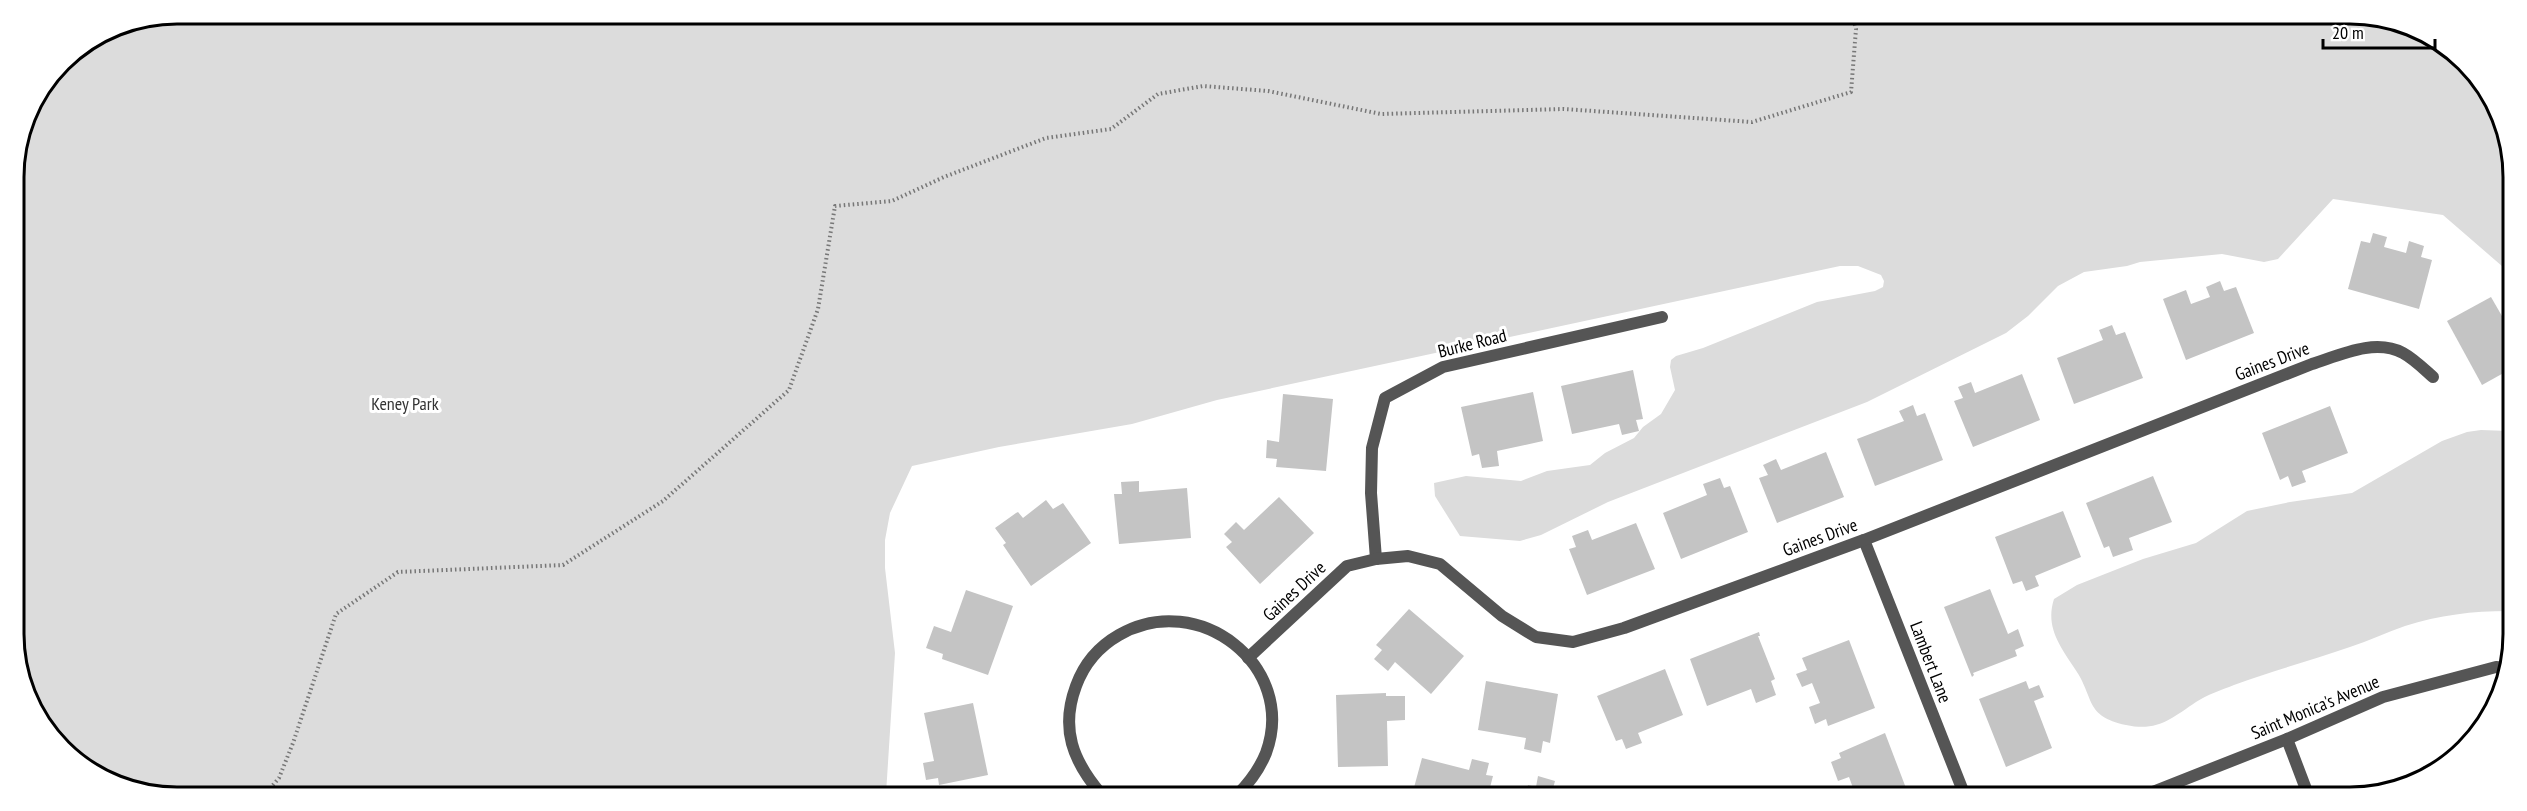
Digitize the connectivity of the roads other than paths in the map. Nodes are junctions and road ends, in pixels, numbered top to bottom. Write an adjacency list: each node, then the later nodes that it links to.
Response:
1 (1662, 317): 4 (street, Burke Road)
2 (2433, 377): 3 (street, Gaines Drive)
3 (1864, 540): 4 (street, Gaines Drive); 10 (street, Lambert Lane)
4 (1376, 559): 5 (street, Gaines Drive)
5 (1248, 658): 8 (street); 9 (street)
6 (2499, 668): 7 (street, Saint Monica's Avenue)
7 (2287, 739): 11 (street, Saint Monica's Avenue); 12 (street)
8 (1095, 787)
9 (1246, 787)
10 (1961, 787)
11 (2165, 787)
12 (2305, 787)

